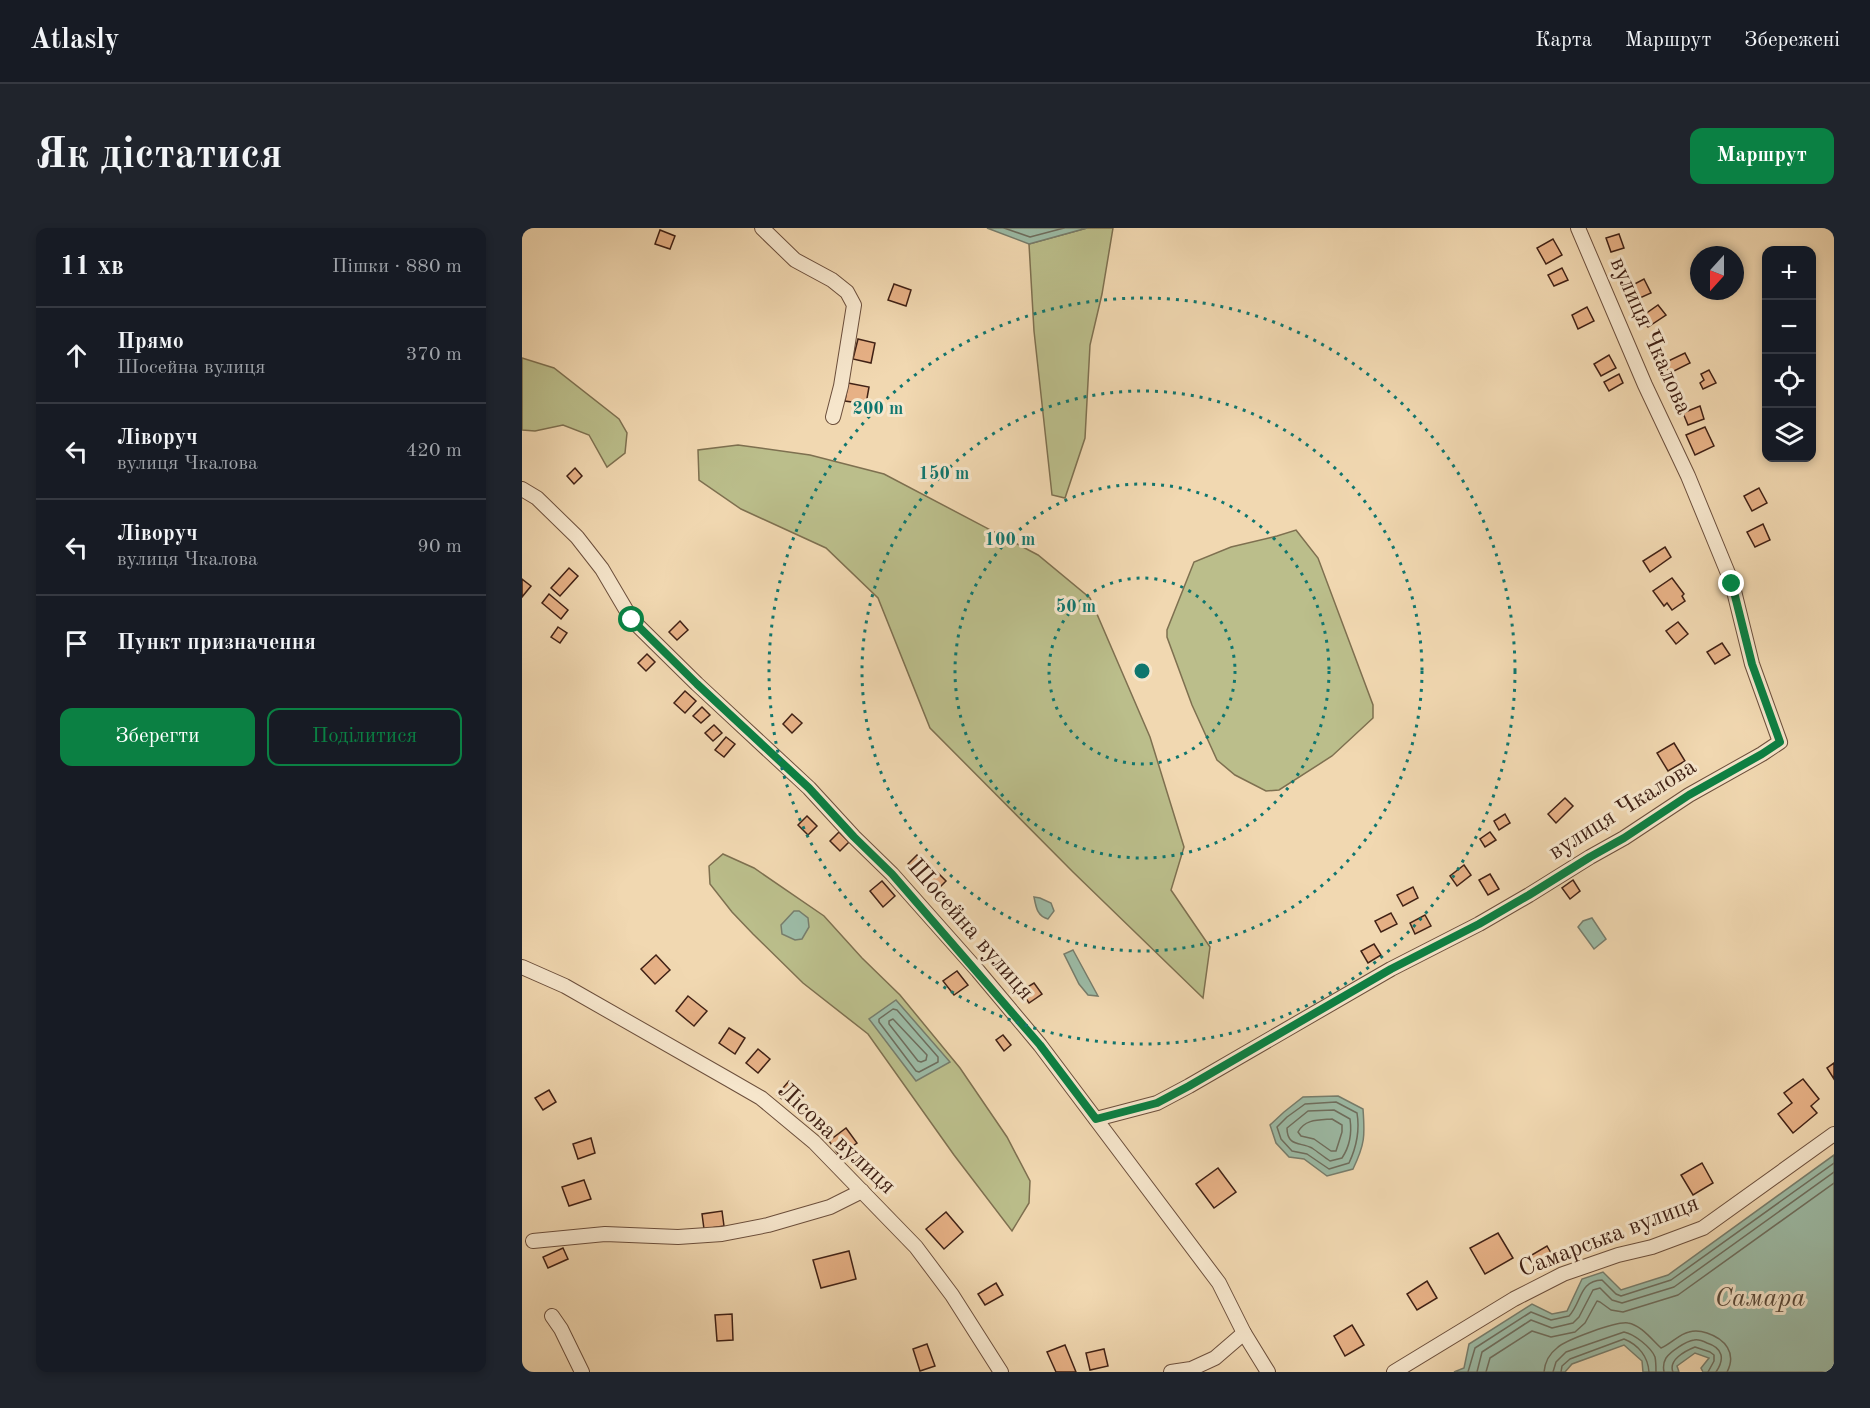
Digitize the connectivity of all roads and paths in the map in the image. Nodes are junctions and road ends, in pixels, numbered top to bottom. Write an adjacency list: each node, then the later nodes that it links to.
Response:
1 (762, 228): 3 (street)
2 (1578, 228): 6 (street, вулиця Чкалова)
3 (833, 417)
4 (522, 489): 6 (street, Шосейна вулиця)
5 (522, 967): 8 (street, Лісова вулиця)
6 (1096, 1119): 11 (street, Шосейна вулиця)
7 (1834, 1134): 16 (street, Самарська вулиця)
8 (862, 1191): 9 (street); 13 (street, Лісова вулиця)
9 (533, 1241)
10 (552, 1316): 12 (street)
11 (1244, 1333): 14 (street); 15 (street, Шосейна вулиця)
12 (582, 1372)
13 (1001, 1372)
14 (1171, 1372)
15 (1268, 1372)
16 (1394, 1372)

